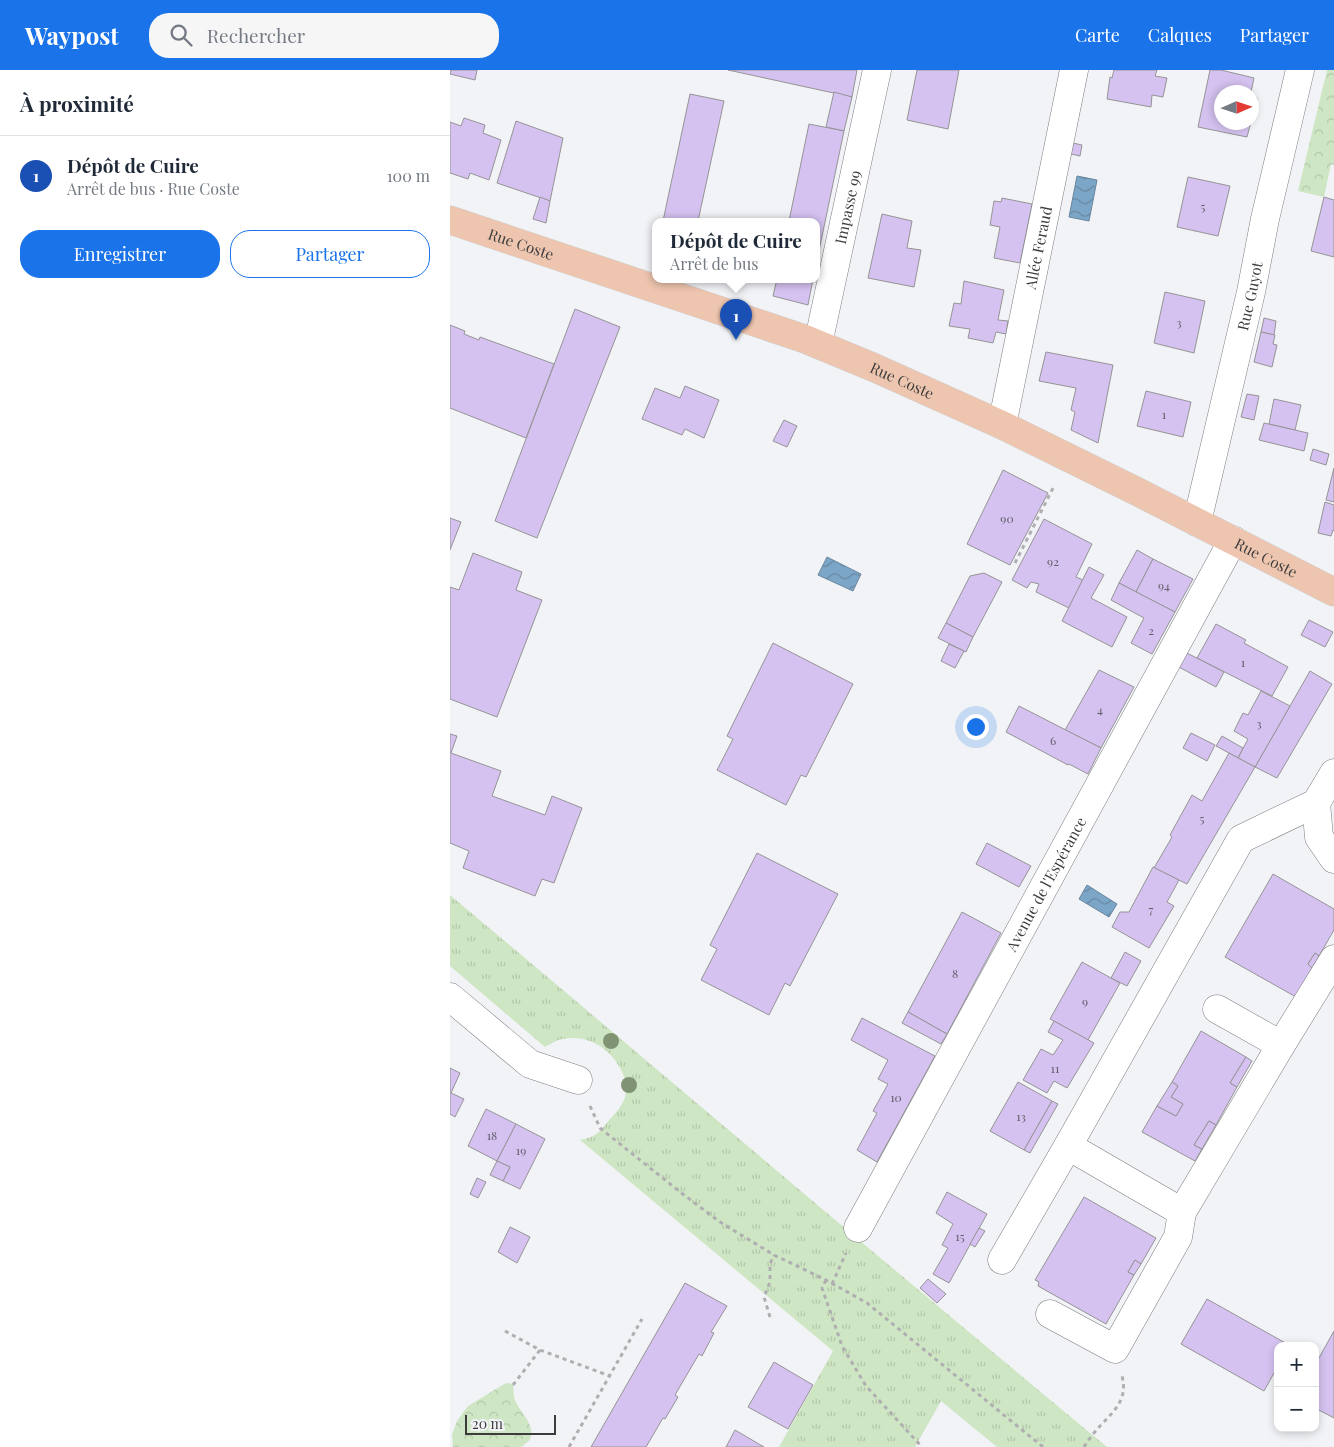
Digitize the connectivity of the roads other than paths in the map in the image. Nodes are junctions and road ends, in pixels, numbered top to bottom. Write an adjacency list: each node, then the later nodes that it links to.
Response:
1 (877, 70): 5 (street, Impasse 99)
2 (1074, 70): 6 (street, Allée Feraud)
3 (1300, 70): 7 (street, Rue Guyot)
4 (450, 220): 5 (main road, Rue Coste)
5 (818, 344): 6 (main road, Rue Coste)
6 (1002, 425): 7 (main road, Rue Coste)
7 (1197, 522): 8 (main road, Rue Coste)
8 (1233, 540): 9 (main road, Rue Coste); 20 (street, Avenue de l'Espérance)
9 (1334, 592)
10 (1334, 773): 11 (street)
11 (1316, 803): 12 (street); 18 (street)
12 (1334, 859)
13 (1334, 959): 16 (street)
14 (450, 997): 17 (street)
15 (1217, 1009): 16 (street)
16 (1281, 1044): 19 (street)
17 (578, 1080)
18 (1068, 1146): 19 (street); 21 (street)
19 (1182, 1212): 22 (street)
20 (858, 1228)
21 (1002, 1260)
22 (1050, 1314)

